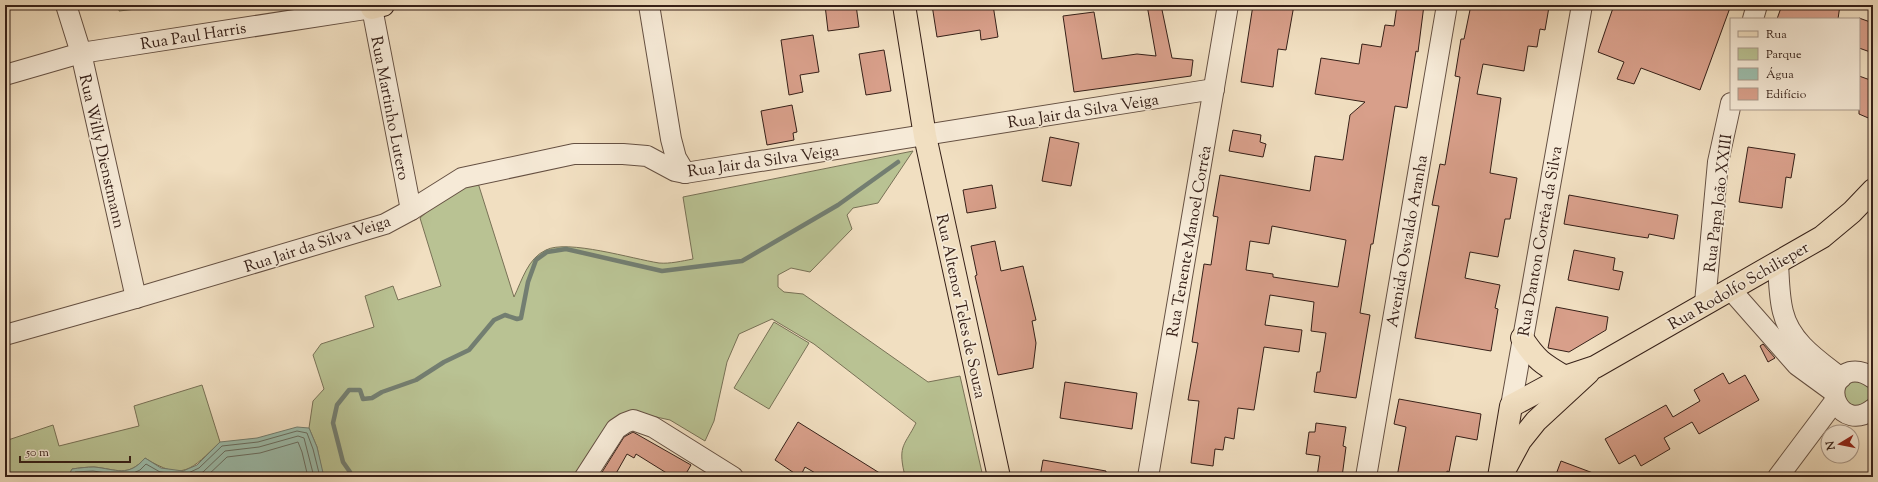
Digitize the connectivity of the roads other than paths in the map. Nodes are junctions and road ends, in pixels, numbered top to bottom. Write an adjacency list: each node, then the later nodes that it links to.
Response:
1 (66, 5): 10 (street, Rua Willy Dienstmann)
2 (649, 5): 15 (street)
3 (904, 5): 14 (main road, Rua Altenor Teles de Souza)
4 (1228, 5): 12 (street, Rua Tenente Manoel Corrêa)
5 (1446, 5): 34 (street, Avenida Osvaldo Aranha)
6 (1582, 5): 23 (street, Rua Danton Corrêa da Silva)
7 (1757, 5): 9 (street)
8 (375, 6): 10 (street, Rua Paul Harris); 17 (street, Rua Martinho Lutero)
9 (1753, 18)
10 (81, 53): 11 (street, Rua Paul Harris); 20 (street, Rua Willy Dienstmann)
11 (5, 75)
12 (1214, 89): 14 (street, Rua Jair da Silva Veiga); 33 (street, Rua Tenente Manoel Corrêa)
13 (1730, 108): 21 (street, Rua Papa João XXIII)
14 (925, 136): 15 (street, Rua Jair da Silva Veiga); 32 (main road, Rua Altenor Teles de Souza)
15 (685, 173): 17 (street, Rua Jair da Silva Veiga)
16 (1873, 190): 18 (main road, Rua Rodolfo Schilieper)
17 (411, 210): 20 (street, Rua Jair da Silva Veiga)
18 (1778, 263): 19 (main road, Rua Rodolfo Schilieper); 27 (street)
19 (1731, 290): 21 (main road, Rua Rodolfo Schilieper); 27 (street)
20 (136, 298): 22 (street, Rua Jair da Silva Veiga)
21 (1705, 303): 24 (main road, Rua Rodolfo Schilieper)
22 (5, 335)
23 (1522, 338): 25 (main road); 28 (street, Rua Danton Corrêa da Silva)
24 (1595, 367): 25 (main road, Rua Rodolfo Schilieper); 35 (main road, Rua Rodolfo Schilieper)
25 (1565, 376): 28 (main road, Rua Rodolfo Schilieper)
26 (1873, 378): 27 (street)
27 (1837, 390): 29 (street); 36 (street)
28 (1511, 406): 35 (main road, Rua Danton Corrêa da Silva)
29 (1871, 415)
30 (585, 477): 31 (street)
31 (733, 477)
32 (999, 477)
33 (1148, 477)
34 (1366, 477)
35 (1500, 477)
36 (1778, 477)

